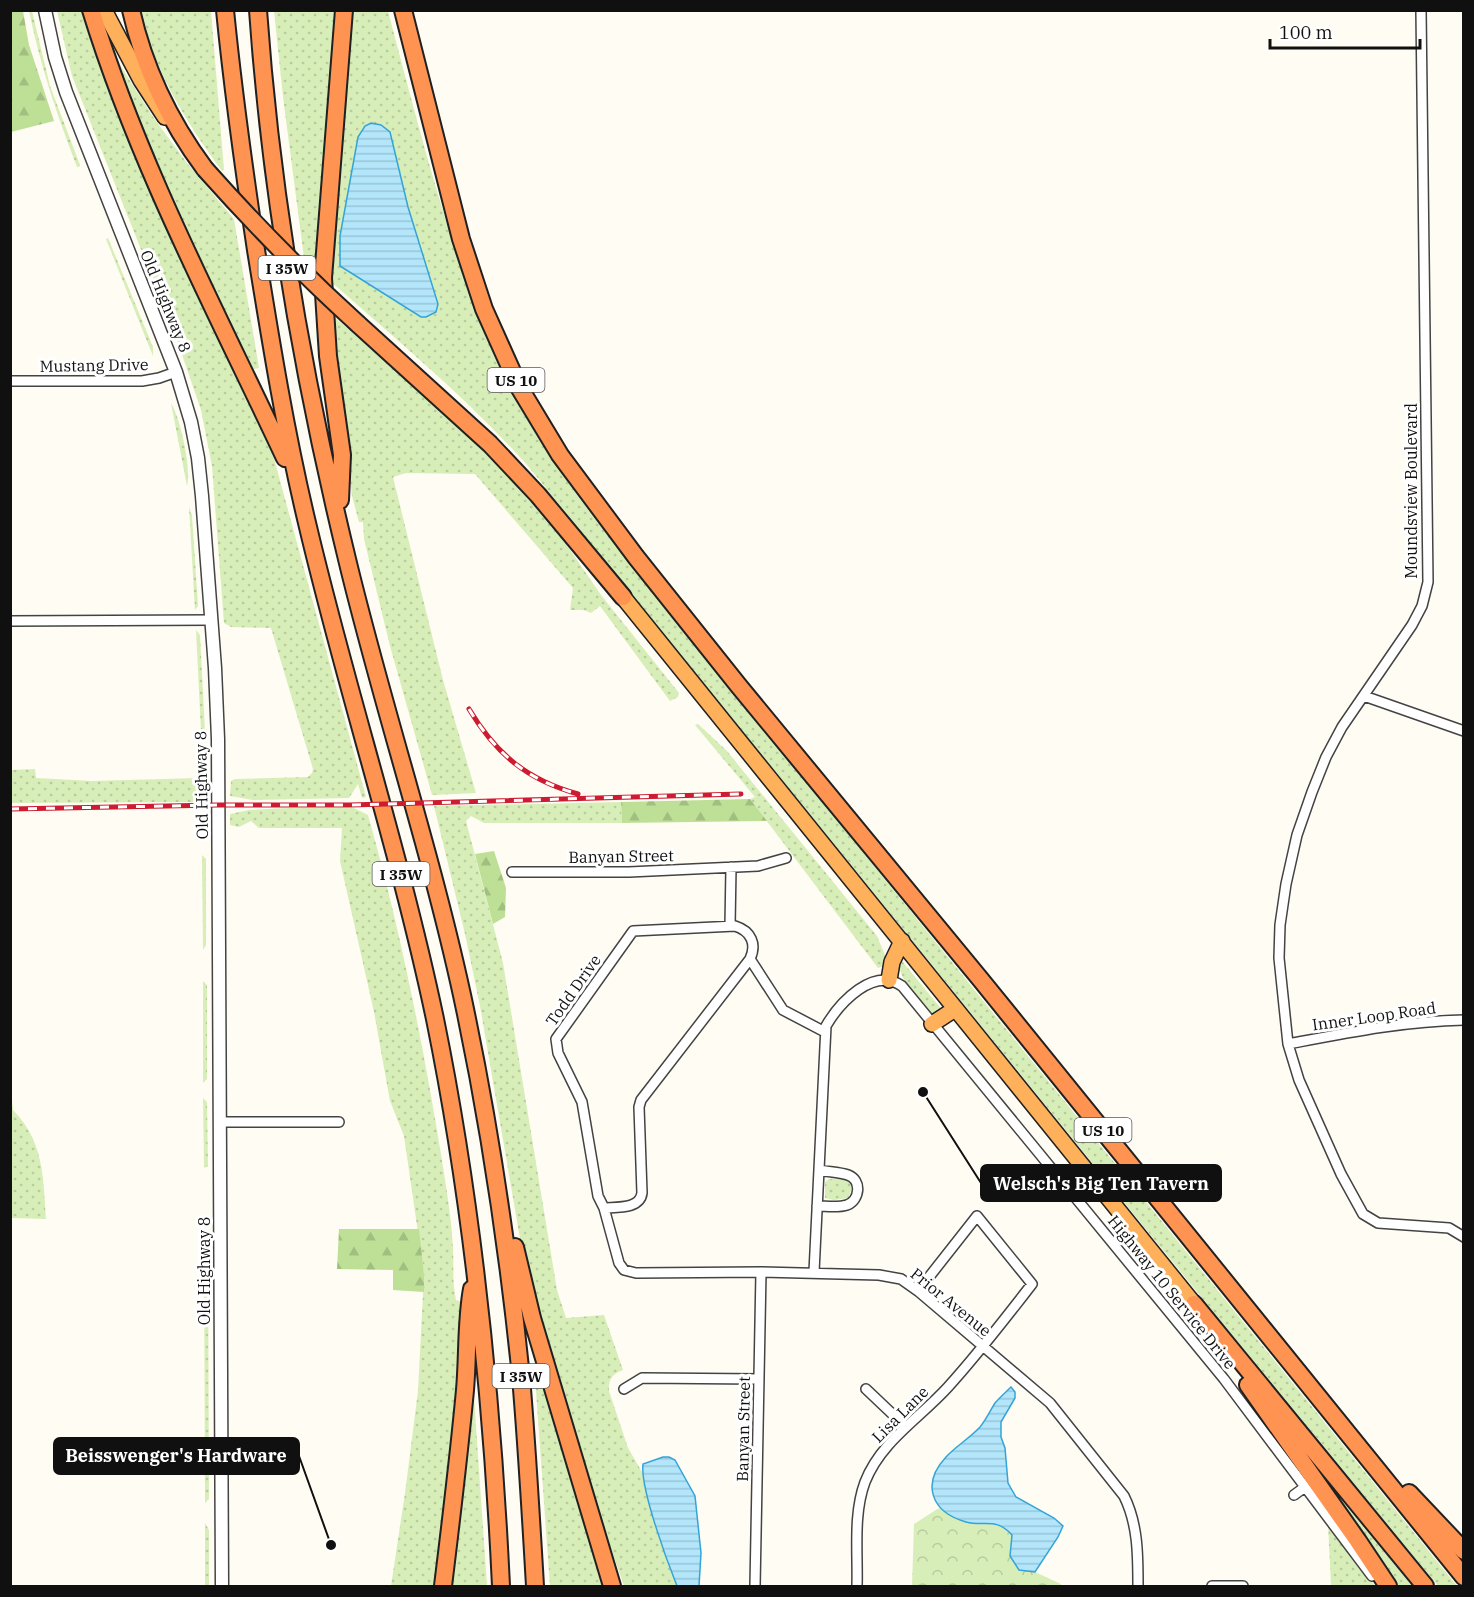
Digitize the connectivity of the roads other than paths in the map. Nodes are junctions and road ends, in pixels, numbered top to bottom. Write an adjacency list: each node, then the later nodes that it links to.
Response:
1 (45, 10): 11 (street, Old Highway 8)
2 (91, 10): 13 (highway)
3 (104, 10): 10 (highway)
4 (131, 10): 10 (highway, US 10)
5 (225, 10): 13 (highway, I 35W)
6 (258, 10): 14 (highway, I 35W)
7 (344, 10): 14 (highway)
8 (1421, 10): 18 (street, Moundsview Boulevard)
9 (403, 14): 48 (highway, US 10)
10 (200, 163): 15 (highway, US 10, bridge)
11 (176, 372): 12 (street, Mustang Drive); 16 (street, Old Highway 8)
12 (10, 381)
13 (298, 484): 39 (highway, I 35W)
14 (338, 522): 34 (highway, I 35W)
15 (623, 597): 24 (highway, US 10)
16 (212, 620): 17 (street); 32 (street, Old Highway 8)
17 (10, 621)
18 (1364, 696): 19 (street); 31 (street, Moundsview Boulevard)
19 (1464, 730)
20 (786, 858): 21 (street, Banyan Street)
21 (731, 867): 22 (street, Banyan Street); 23 (street)
22 (512, 872)
23 (730, 926): 25 (street); 37 (street, Todd Drive)
24 (900, 938): 26 (highway); 27 (highway, US 10)
25 (750, 959): 30 (street); 37 (street)
26 (889, 980): 29 (street); 30 (street)
27 (955, 1009): 29 (highway); 43 (highway, US 10)
28 (1464, 1020): 31 (street, Inner Loop Road)
29 (932, 1024): 50 (street, Highway 10 Service Drive)
30 (825, 1032): 35 (street)
31 (1288, 1044): 38 (street, Moundsview Boulevard)
32 (220, 1122): 33 (street); 54 (street, Old Highway 8)
33 (339, 1122)
34 (491, 1150): 57 (highway, I 35W); 58 (highway)
35 (819, 1170): 36 (street); 36 (street)
36 (817, 1206): 41 (street)
37 (604, 1208): 40 (street, Todd Drive)
38 (1464, 1237)
39 (475, 1270): 55 (highway); 56 (highway, I 35W)
40 (761, 1272): 41 (street, Todd Drive); 45 (street, Banyan Street)
41 (814, 1272): 42 (street, Prior Avenue)
42 (918, 1291): 44 (street, Prior Avenue); 44 (street, Lisa Lane)
43 (1194, 1304): 65 (highway); 66 (highway, US 10)
44 (983, 1346): 49 (street, Lisa Lane); 61 (street, Prior Avenue)
45 (759, 1379): 46 (street); 59 (street, Banyan Street)
46 (624, 1389)
47 (866, 1389): 49 (street)
48 (1338, 1420): 52 (highway); 53 (highway, US 10)
49 (905, 1426): 60 (street, Lisa Lane)
50 (1305, 1487): 51 (street); 64 (street, Highway 10 Service Drive)
51 (1294, 1496)
52 (1464, 1551)
53 (1464, 1577)
54 (222, 1587)
55 (443, 1587)
56 (501, 1587)
57 (535, 1587)
58 (612, 1587)
59 (755, 1587)
60 (857, 1587)
61 (1138, 1587)
62 (1212, 1587): 63 (street)
63 (1243, 1587)
64 (1380, 1587)
65 (1388, 1587)
66 (1425, 1587)

